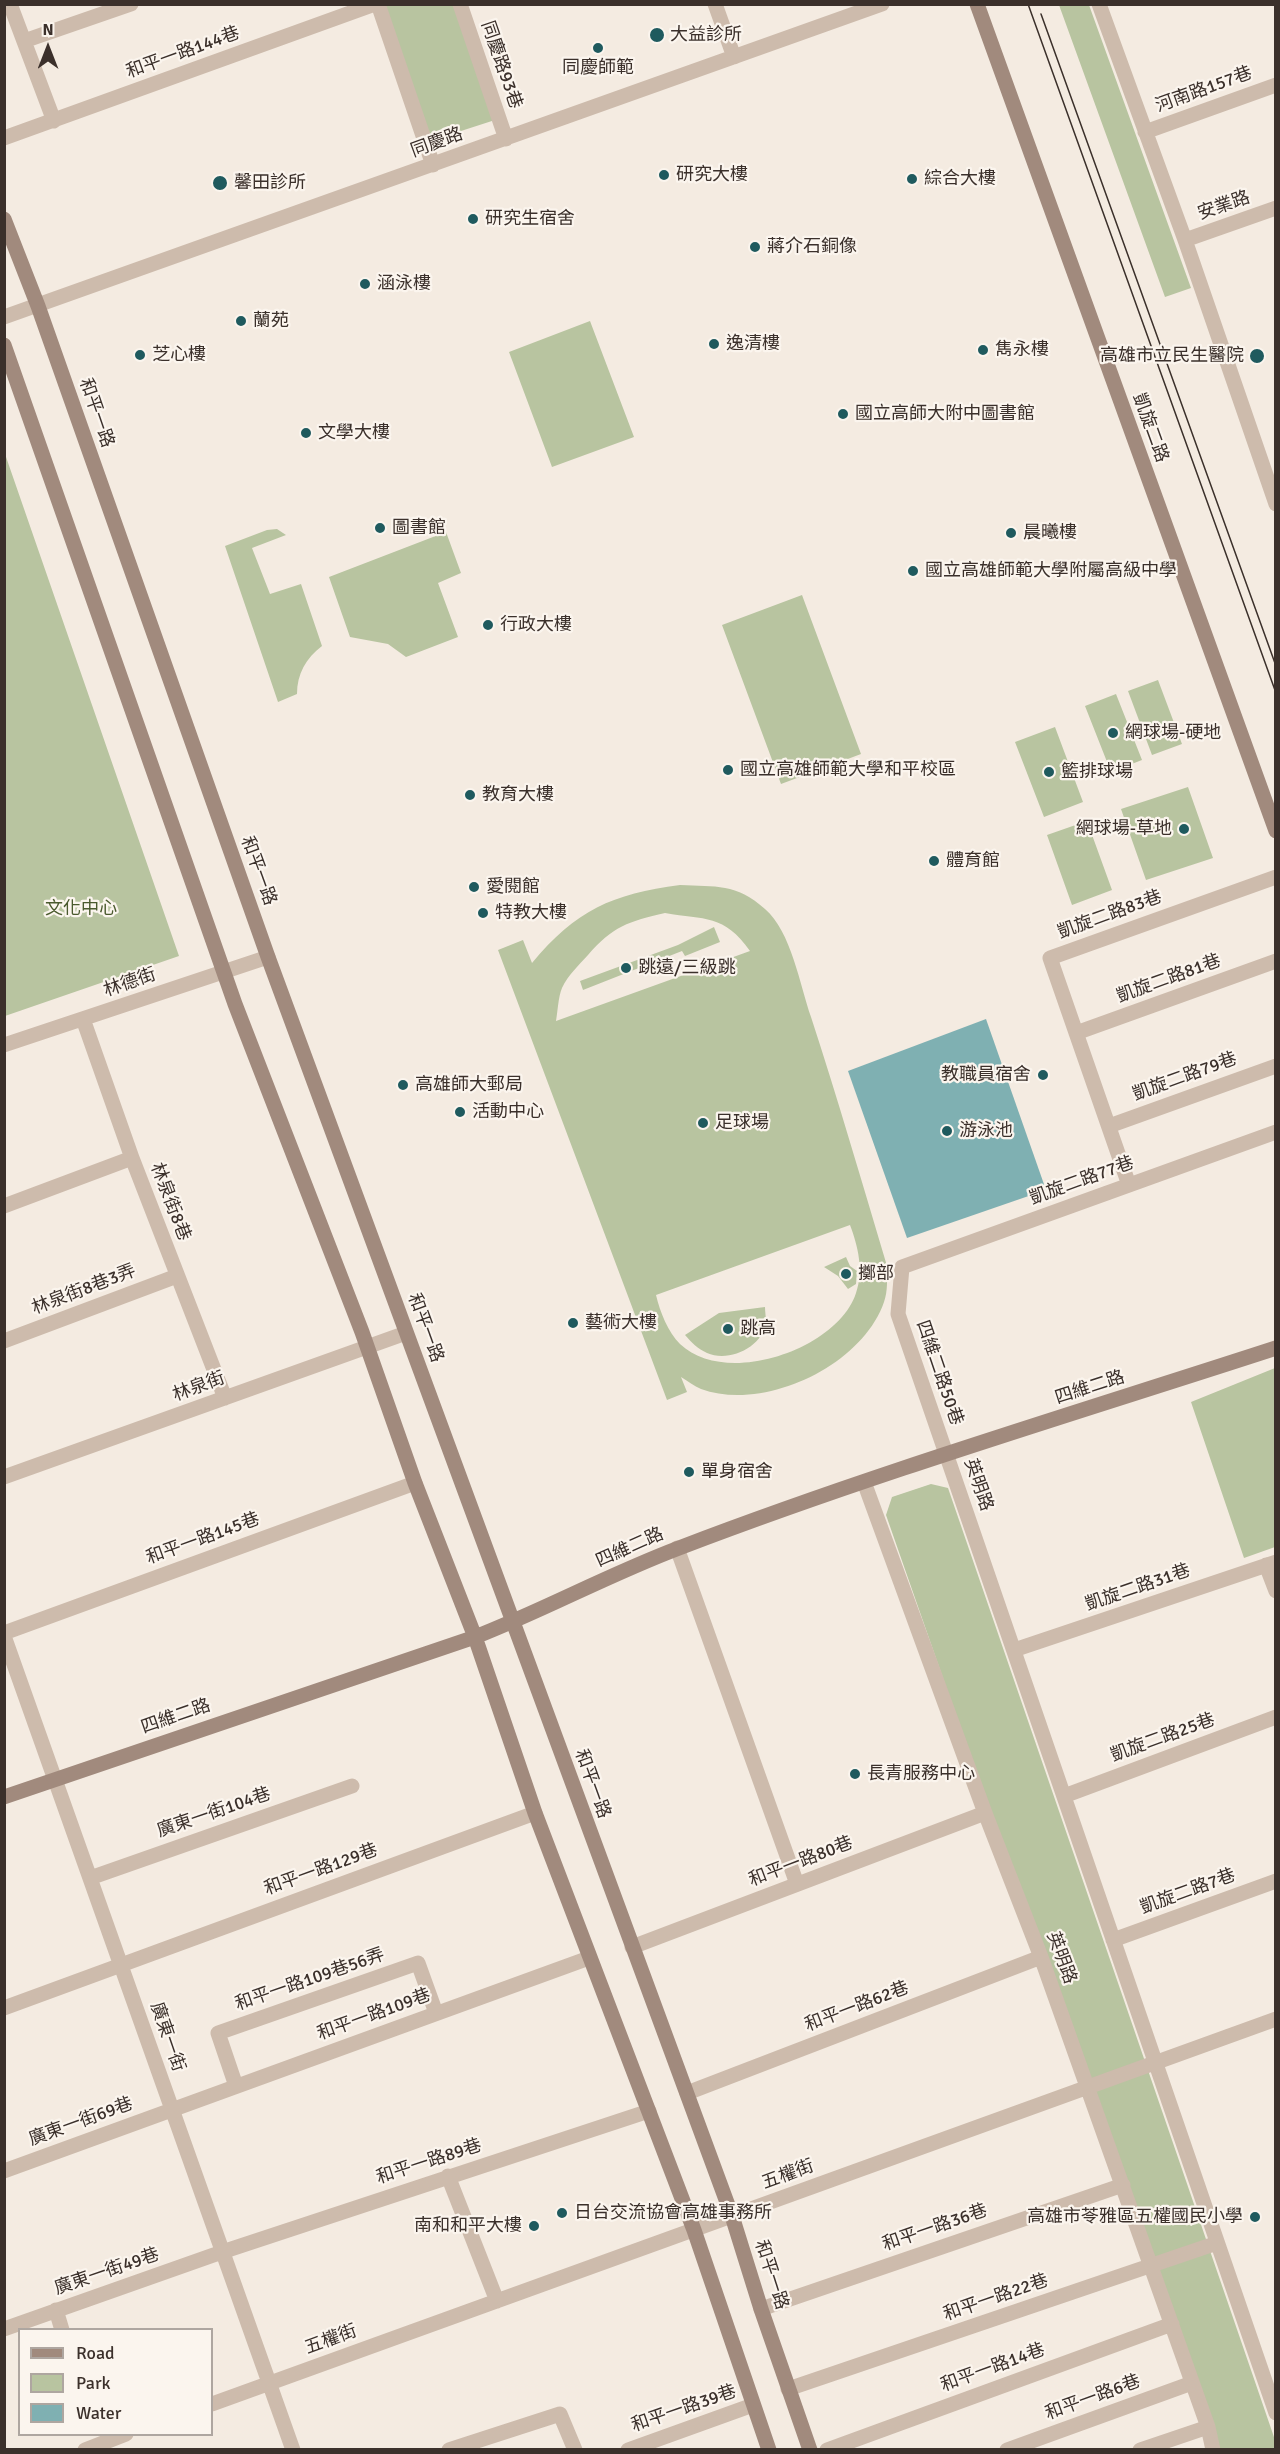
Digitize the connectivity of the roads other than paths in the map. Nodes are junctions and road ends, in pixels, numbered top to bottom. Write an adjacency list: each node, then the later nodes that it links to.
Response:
1 (10, 4): 9 (street)
2 (130, 4): 9 (street)
3 (377, 4): 12 (street, 和平一路144巷); 16 (street)
4 (460, 4): 15 (street, 同慶路93巷)
5 (716, 4): 10 (street)
6 (882, 4): 10 (street, 同慶路)
7 (976, 4): 24 (street, 凱旋二路)
8 (1099, 4): 13 (street)
9 (24, 41): 12 (street)
10 (734, 57): 15 (street, 同慶路)
11 (1275, 85): 13 (street, 河南路157巷)
12 (54, 121): 14 (street, 和平一路144巷)
13 (1145, 132): 19 (street)
14 (4, 138)
15 (506, 139): 16 (street, 同慶路)
16 (433, 165): 20 (street, 同慶路)
17 (1275, 208): 19 (street, 安業路)
18 (4, 219): 20 (street, 和平一路)
19 (1185, 240): 23 (street)
20 (38, 306): 21 (street, 同慶路); 26 (street, 和平一路)
21 (4, 317)
22 (4, 345): 28 (street)
23 (1275, 504)
24 (1275, 831)
25 (1275, 877): 30 (street, 凱旋二路83巷)
26 (268, 957): 28 (street, 林德街); 40 (street, 和平一路)
27 (1275, 961): 30 (street, 凱旋二路81巷)
28 (223, 972): 29 (street, 林德街); 42 (street)
29 (83, 1019): 31 (street, 林德街); 35 (street, 林泉街8巷)
30 (1076, 1033): 33 (street, 凱旋二路83巷)
31 (4, 1045)
32 (1275, 1065): 33 (street, 凱旋二路79巷)
33 (1109, 1126): 36 (street, 凱旋二路83巷)
34 (1275, 1132): 36 (street, 凱旋二路77巷)
35 (132, 1158): 37 (street); 39 (street, 林泉街8巷)
36 (1130, 1185): 38 (street, 凱旋二路77巷)
37 (4, 1206)
38 (902, 1267): 45 (street, 四維二路50巷)
39 (177, 1276): 41 (street, 林泉街8巷3弄); 44 (street, 林泉街8巷)
40 (406, 1333): 42 (street, 林泉街); 52 (street, 和平一路)
41 (4, 1341)
42 (367, 1347): 44 (street, 林泉街); 48 (street)
43 (1275, 1348): 45 (street, 四維二路)
44 (225, 1398): 46 (street, 林泉街)
45 (947, 1455): 47 (street, 四維二路); 55 (street, 英明路)
46 (4, 1477)
47 (864, 1482): 49 (street, 四維二路); 62 (street, 英明路)
48 (416, 1483): 53 (street, 和平一路145巷); 54 (street)
49 (677, 1548): 52 (street, 四維二路); 65 (street)
50 (1271, 1563): 51 (street); 55 (street, 凱旋二路31巷)
51 (1275, 1591)
52 (512, 1623): 54 (street, 四維二路); 67 (street, 和平一路)
53 (4, 1634): 57 (street, 廣東一街)
54 (475, 1637): 57 (street, 四維二路); 61 (street)
55 (1014, 1650): 59 (street, 英明路)
56 (1275, 1717): 59 (street, 凱旋二路25巷)
57 (55, 1779): 60 (street, 四維二路); 63 (street, 廣東一街)
58 (352, 1786): 63 (street, 廣東一街104巷)
59 (1064, 1796): 66 (street, 英明路)
60 (4, 1797)
61 (535, 1813): 69 (street); 70 (street, 和平一路129巷)
62 (985, 1813): 65 (street, 和平一路80巷); 68 (street, 英明路)
63 (90, 1878): 70 (street, 廣東一街)
64 (1275, 1881): 66 (street, 凱旋二路7巷)
65 (797, 1884): 67 (street, 和平一路80巷)
66 (1113, 1940): 74 (street, 英明路)
67 (632, 1947): 77 (street, 和平一路)
68 (1041, 1957): 76 (street, 英明路); 77 (street, 和平一路62巷)
69 (589, 1958): 72 (street, 和平一路109巷); 79 (street)
70 (121, 1965): 71 (street, 和平一路129巷); 78 (street, 廣東一街)
71 (4, 2008)
72 (436, 2013): 75 (street, 和平一路109巷); 75 (street, 和平一路109巷56弄)
73 (1275, 2019): 74 (street, 五權街)
74 (1155, 2063): 76 (street, 五權街); 85 (street, 英明路)
75 (236, 2086): 78 (street, 和平一路109巷)
76 (1087, 2088): 82 (street, 英明路); 83 (street, 五權街)
77 (687, 2093): 83 (street, 和平一路)
78 (172, 2110): 80 (street, 廣東一街69巷); 86 (street, 廣東一街)
79 (649, 2111): 81 (street, 和平一路89巷); 84 (street)
80 (4, 2171)
81 (448, 2176): 86 (street, 和平一路89巷); 88 (street)
82 (1123, 2185): 87 (street, 英明路); 89 (street, 和平一路36巷)
83 (732, 2216): 84 (street, 五權街); 89 (street, 和平一路)
84 (694, 2229): 88 (street, 五權街); 98 (street)
85 (1217, 2243): 87 (street, 和平一路22巷); 99 (street, 英明路)
86 (222, 2252): 90 (street, 廣東一街49巷); 94 (street, 廣東一街)
87 (1151, 2265): 91 (street, 英明路); 96 (street, 和平一路22巷)
88 (496, 2301): 94 (street, 五權街)
89 (761, 2309): 96 (street, 和平一路)
90 (56, 2310): 92 (street); 93 (street, 廣東一街49巷)
91 (1172, 2324): 95 (street, 英明路); 109 (street, 和平一路14巷)
92 (61, 2328)
93 (4, 2329)
94 (269, 2383): 97 (street, 五權街); 103 (street, 廣東一街)
95 (1192, 2383): 100 (street, 英明路); 110 (street, 和平一路6巷)
96 (788, 2390): 108 (street, 和平一路)
97 (213, 2404)
98 (753, 2405): 106 (street, 和平一路39巷); 107 (street)
99 (1275, 2413)
100 (1208, 2427): 111 (street); 112 (street, 英明路)
101 (121, 2436): 102 (street)
102 (85, 2450)
103 (293, 2450)
104 (449, 2450): 105 (street)
105 (575, 2450)
106 (628, 2450)
107 (769, 2450)
108 (810, 2450)
109 (827, 2450)
110 (1007, 2450)
111 (1140, 2450)
112 (1213, 2450)

